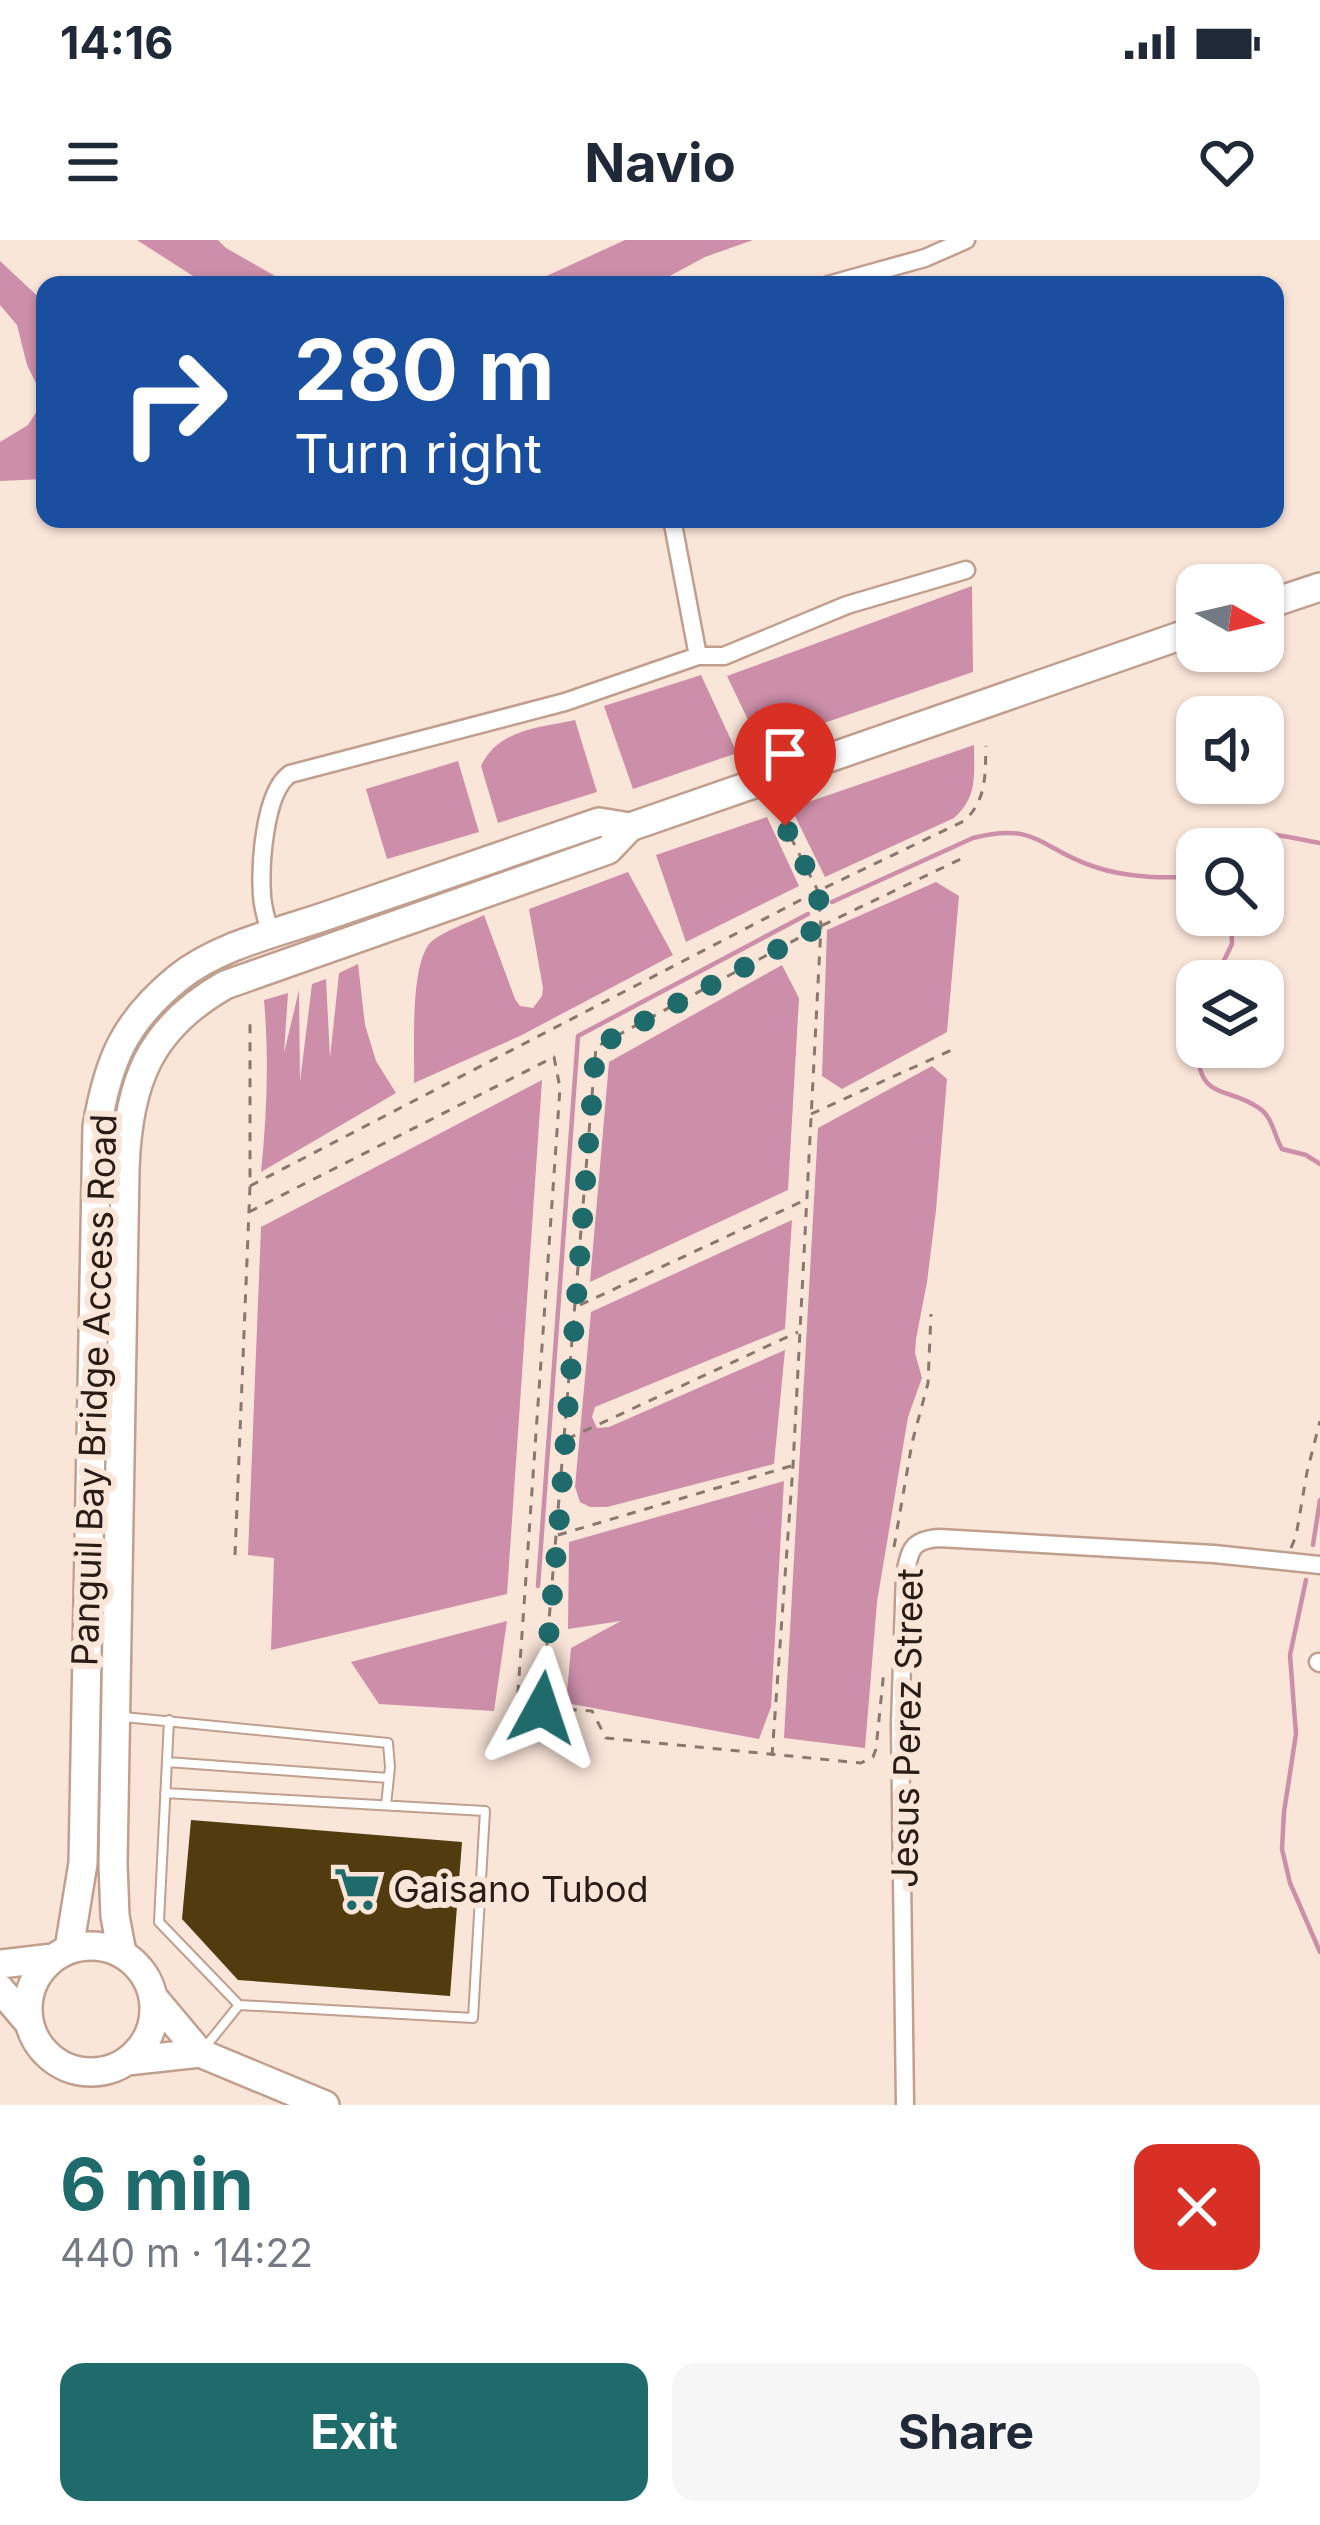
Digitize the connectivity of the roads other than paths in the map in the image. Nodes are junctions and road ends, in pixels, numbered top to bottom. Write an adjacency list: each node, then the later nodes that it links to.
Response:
1 (966, 240): 2 (street)
2 (867, 276)
3 (674, 528): 8 (street)
4 (966, 570): 8 (street)
5 (1320, 586): 6 (highway)
6 (1284, 599)
7 (1176, 636): 9 (highway, Panguil Bay Bridge Access Road)
8 (698, 656): 10 (street)
9 (630, 826): 10 (highway, Panguil Bay Bridge Access Road); 13 (highway, Panguil Bay Bridge Access Road)
10 (271, 935): 12 (highway, Panguil Bay Bridge Access Road)
11 (1320, 1565): 29 (street, Jesus Perez Street)
12 (86, 1716): 13 (lane); 19 (highway, Panguil Bay Bridge Access Road)
13 (116, 1717): 14 (lane); 20 (highway, Panguil Bay Bridge Access Road)
14 (169, 1720): 15 (lane); 16 (lane)
15 (167, 1762): 16 (lane); 17 (lane)
16 (389, 1778): 18 (lane)
17 (165, 1793): 18 (lane); 24 (lane)
18 (386, 1805): 24 (lane)
19 (61, 1953): 20 (highway); 21 (highway); 25 (highway)
20 (122, 1953): 23 (highway)
21 (0, 1964)
22 (0, 1989): 25 (highway)
23 (153, 1997): 26 (highway); 27 (highway)
24 (239, 2005): 26 (lane)
25 (29, 2023): 27 (highway)
26 (200, 2053): 27 (highway); 28 (highway)
27 (128, 2061)
28 (325, 2105)
29 (905, 2105)

